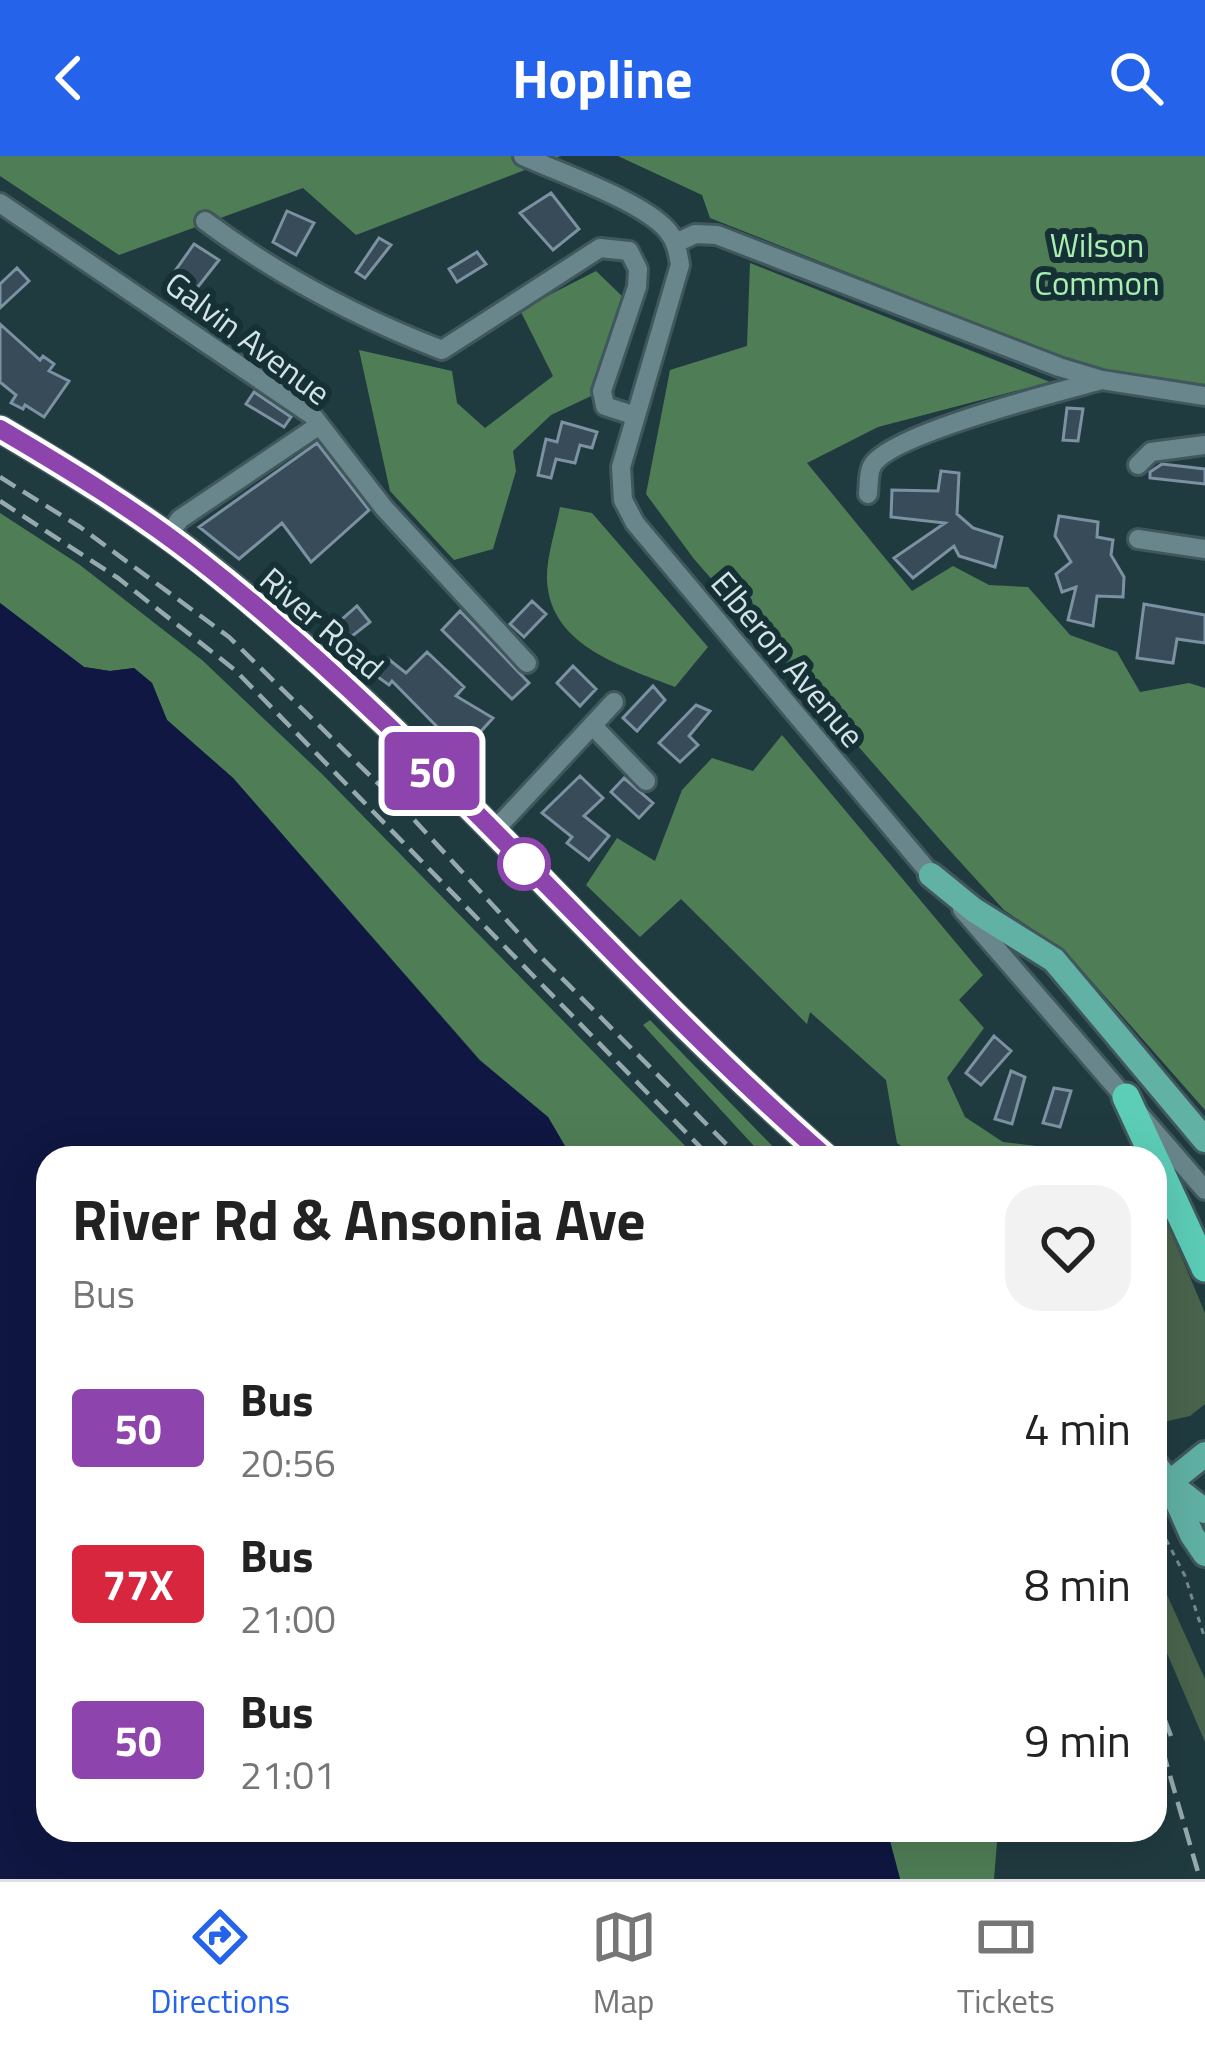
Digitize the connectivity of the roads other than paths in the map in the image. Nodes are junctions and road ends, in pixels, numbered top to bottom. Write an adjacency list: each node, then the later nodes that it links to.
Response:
1 (523, 156): 4 (street)
2 (0, 203): 8 (street, Galvin Avenue)
3 (206, 221): 7 (street)
4 (676, 243): 5 (street); 7 (street, Elberon Avenue)
5 (1102, 380): 6 (street); 12 (street)
6 (1205, 396)
7 (636, 416): 21 (street, Elberon Avenue)
8 (318, 426): 13 (street); 16 (street, Galvin Avenue)
9 (0, 429): 13 (main road, River Road)
10 (1205, 445): 11 (street)
11 (1138, 465)
12 (868, 494)
13 (167, 537): 20 (main road, River Road)
14 (1138, 539): 15 (street)
15 (1205, 549)
16 (527, 663)
17 (614, 701): 18 (street)
18 (593, 726): 19 (street); 20 (street)
19 (646, 781)
20 (493, 832): 24 (main road, River Road)
21 (931, 875): 22 (street, Elberon Avenue); 23 (main road)
22 (1126, 1096): 25 (highway); 27 (street, Elberon Avenue)
23 (1205, 1140)
24 (814, 1146)
25 (1149, 1146)
26 (1167, 1185): 28 (highway)
27 (1205, 1190)
28 (1205, 1268)
29 (1205, 1454): 30 (main road)
30 (1167, 1471)
31 (1167, 1477): 33 (main road)
32 (1167, 1483): 34 (main road)
33 (1205, 1510)
34 (1205, 1554)

